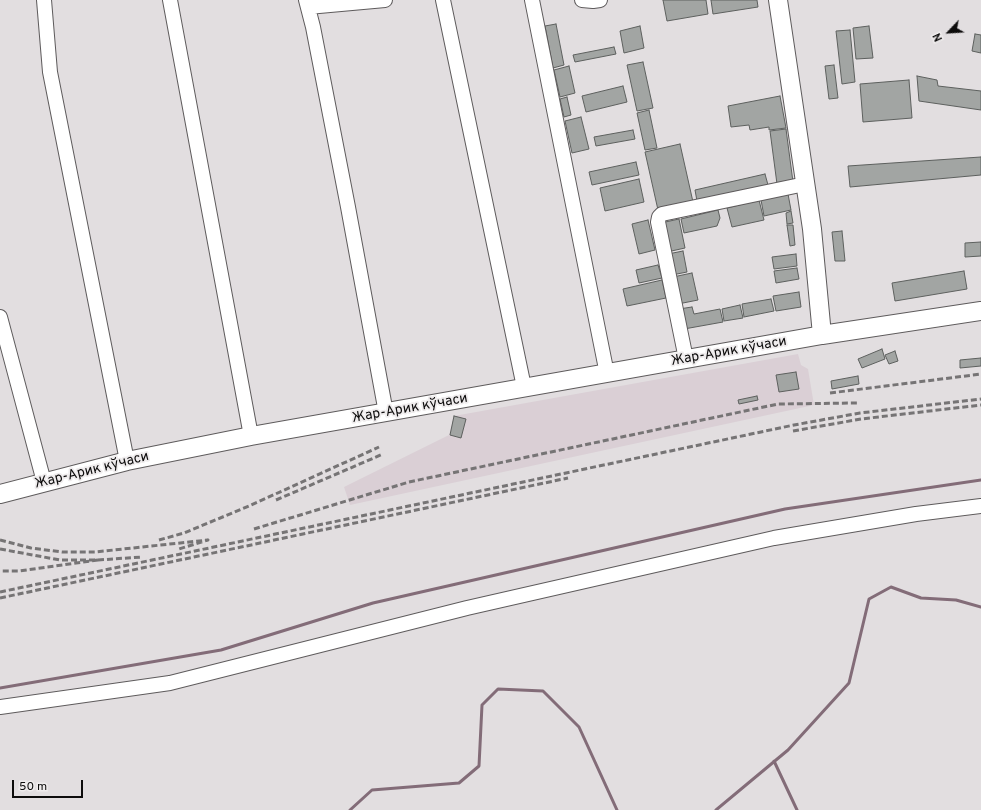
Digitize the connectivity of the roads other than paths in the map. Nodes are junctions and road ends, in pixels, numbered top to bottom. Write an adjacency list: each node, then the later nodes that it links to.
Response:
1 (44, 0): 19 (street)
2 (170, 0): 18 (street)
3 (385, 0): 9 (street)
4 (443, 0): 16 (street)
5 (532, 0): 15 (street)
6 (582, 0): 7 (street)
7 (600, 0)
8 (778, 0): 10 (main road)
9 (307, 4): 17 (street)
10 (805, 184): 13 (main road); 14 (street)
11 (981, 311): 13 (main road, Жар-Арик кўчаси)
12 (0, 317): 20 (street)
13 (822, 335): 14 (main road, Жар-Арик кўчаси)
14 (686, 359): 15 (main road, Жар-Арик кўчаси)
15 (607, 374): 16 (main road, Жар-Арик кўчаси)
16 (524, 387): 17 (main road, Жар-Арик кўчаси)
17 (386, 413): 18 (main road, Жар-Арик кўчаси)
18 (251, 436): 19 (main road, Жар-Арик кўчаси)
19 (127, 461): 20 (main road, Жар-Арик кўчаси)
20 (44, 482): 21 (main road, Жар-Арик кўчаси)
21 (0, 494)
22 (981, 506): 23 (street)
23 (0, 707)

